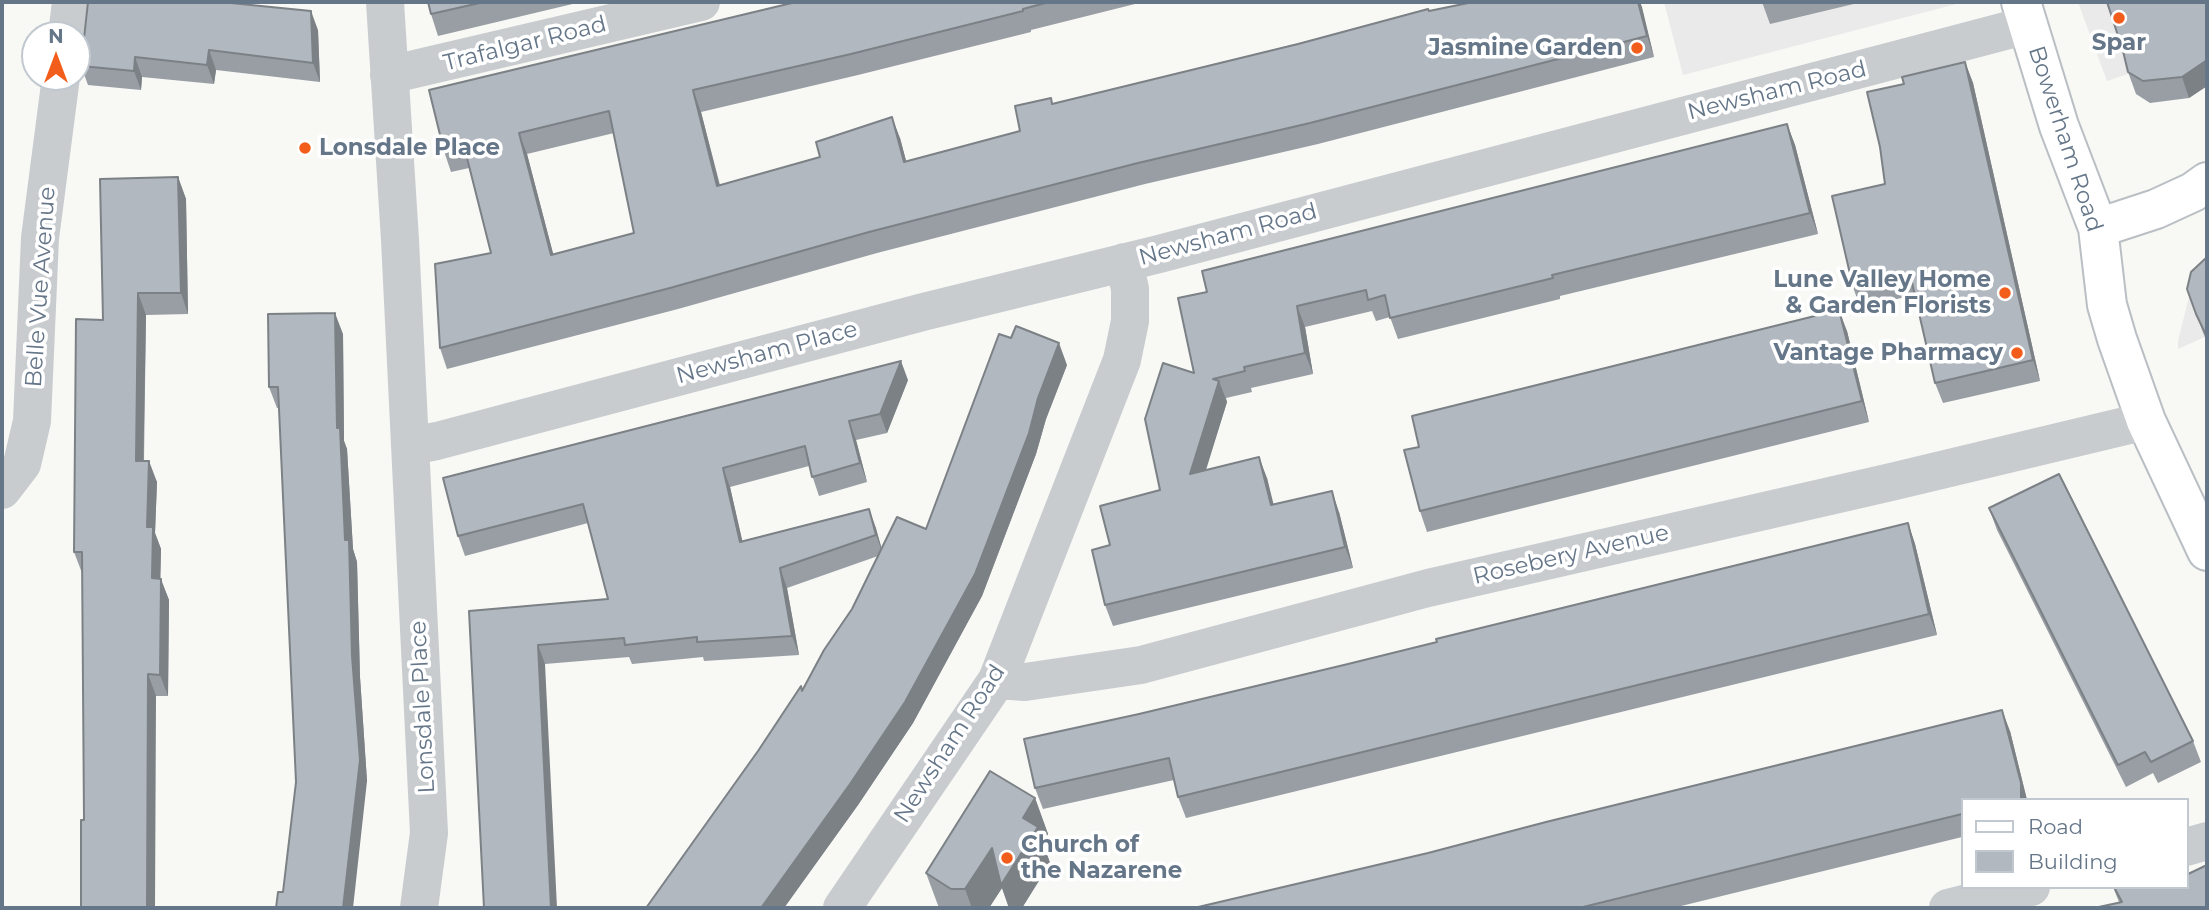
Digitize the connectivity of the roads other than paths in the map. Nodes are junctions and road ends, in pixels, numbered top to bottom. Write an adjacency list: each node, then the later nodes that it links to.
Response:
1 (71, 2): 5 (street)
2 (385, 2): 6 (street, Lonsdale Place)
3 (701, 2): 6 (street, Trafalgar Road)
4 (2024, 13): 9 (street, Bowerham Road); 10 (street, Newsham Road)
5 (69, 21)
6 (389, 75): 12 (street, Lonsdale Place)
7 (59, 91): 13 (street, Belle Vue Avenue)
8 (2207, 182): 9 (street)
9 (2098, 228): 11 (street, Bowerham Road)
10 (1124, 262): 12 (street, Newsham Place); 15 (street, Newsham Road)
11 (2146, 421): 14 (street, Bowerham Road); 15 (street, Rosebery Avenue)
12 (410, 446): 19 (street, Lonsdale Place)
13 (2, 491)
14 (2207, 551)
15 (997, 680): 20 (street, Newsham Road)
16 (2207, 841): 17 (street)
17 (2188, 846)
18 (2023, 889): 21 (street)
19 (418, 908)
20 (842, 908)
21 (1948, 908)

